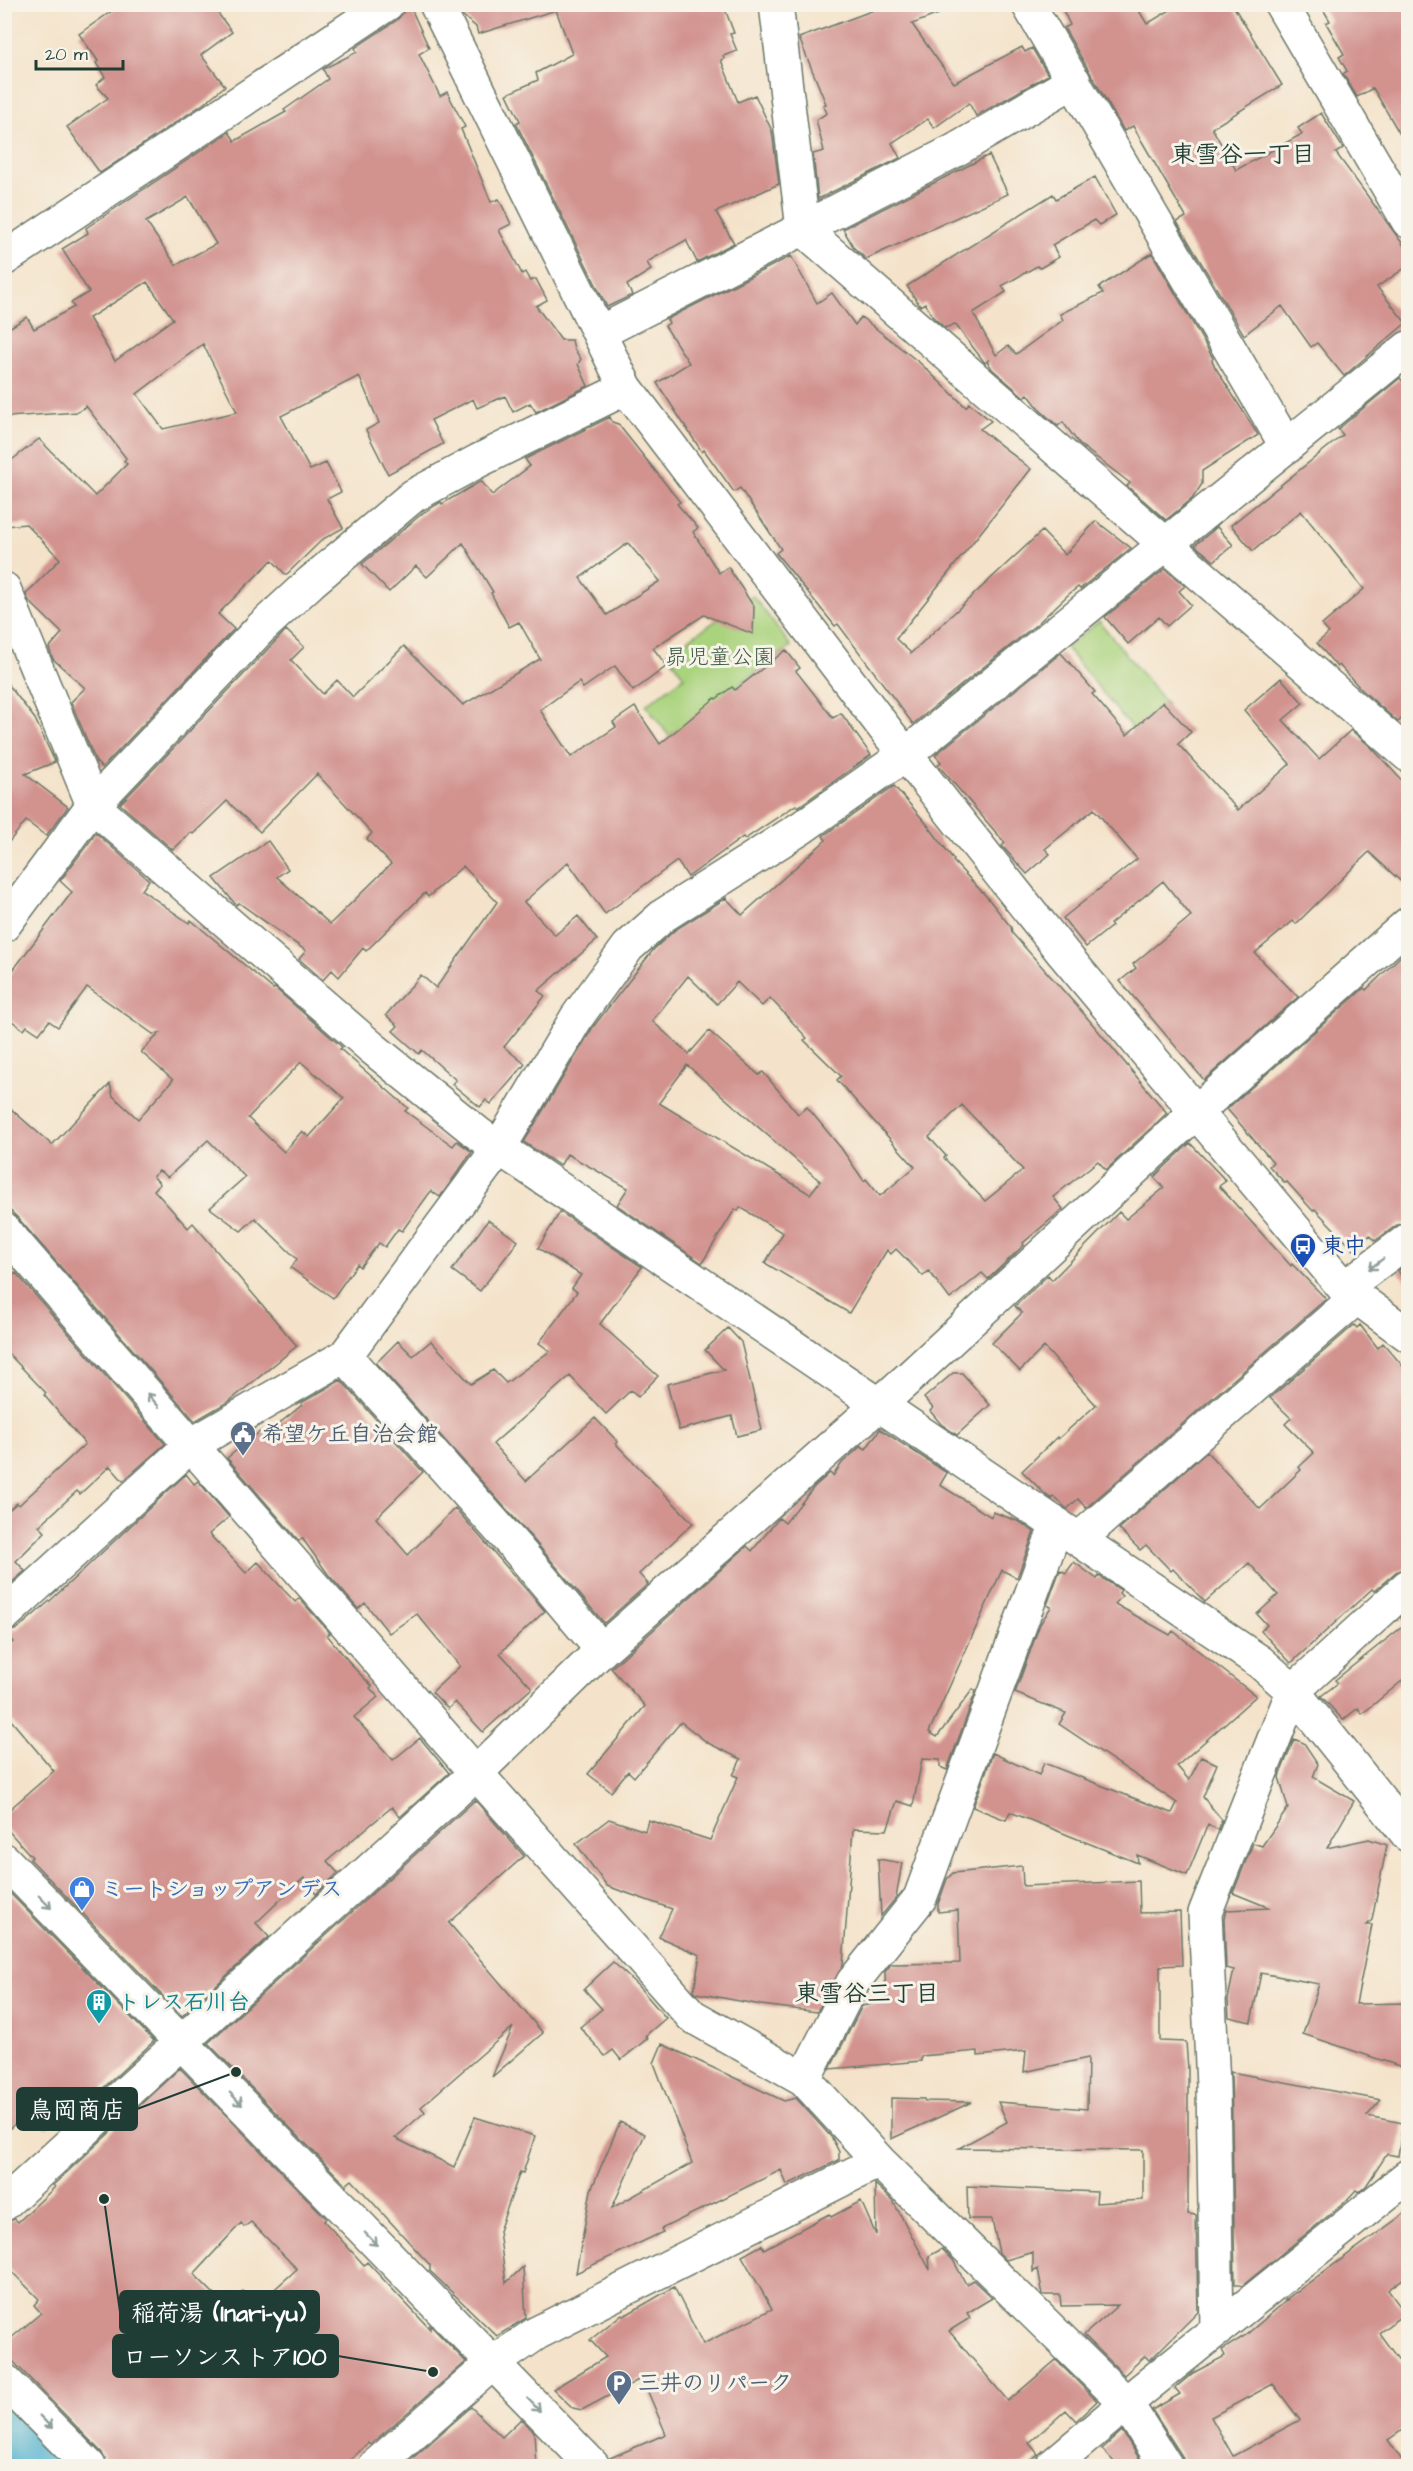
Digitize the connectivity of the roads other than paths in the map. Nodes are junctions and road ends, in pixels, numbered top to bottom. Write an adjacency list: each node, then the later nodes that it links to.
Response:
1 (387, 4): 9 (street)
2 (436, 4): 10 (street)
3 (776, 4): 8 (street)
4 (1028, 4): 6 (street)
5 (1281, 4): 7 (street)
6 (1074, 81): 8 (street); 13 (street)
7 (1408, 221)
8 (803, 229): 10 (street); 14 (street)
9 (4, 259)
10 (599, 333): 12 (street)
11 (1408, 348): 13 (street)
12 (626, 388): 16 (street); 18 (street)
13 (1287, 447): 14 (street)
14 (1167, 545): 16 (street); 17 (street)
15 (4, 589): 18 (street)
16 (905, 754): 21 (street); 22 (street)
17 (1408, 755)
18 (93, 805): 20 (street); 22 (street)
19 (1408, 924): 21 (street)
20 (4, 925)
21 (1197, 1111): 25 (street); 28 (street)
22 (499, 1148): 27 (street); 28 (street)
23 (4, 1230): 29 (street, one-way to 23)
24 (1408, 1240): 25 (street, one-way to 25)
25 (1350, 1293): 26 (street); 30 (street)
26 (1408, 1335)
27 (345, 1356): 29 (street); 33 (street)
28 (879, 1404): 30 (street); 33 (street)
29 (191, 1444): 32 (street); 35 (street)
30 (1068, 1532): 34 (street); 39 (street)
31 (1408, 1586): 34 (street)
32 (4, 1615)
33 (602, 1650): 35 (street)
34 (1293, 1691): 36 (street); 43 (street)
35 (476, 1773): 38 (street); 39 (street)
36 (1408, 1835)
37 (4, 1860): 38 (street, one-way to 38)
38 (180, 2042): 42 (street); 44 (street, one-way to 44)
39 (804, 2079): 40 (street)
40 (879, 2161): 44 (street); 46 (street)
41 (1408, 2176): 43 (street)
42 (4, 2204)
43 (1217, 2330): 46 (street)
44 (493, 2363): 48 (street); 49 (street, one-way to 49)
45 (4, 2380): 47 (street, one-way to 47)
46 (1126, 2403): 50 (street); 51 (street)
47 (89, 2466)
48 (375, 2466)
49 (593, 2466)
50 (1052, 2466)
51 (1166, 2466)

